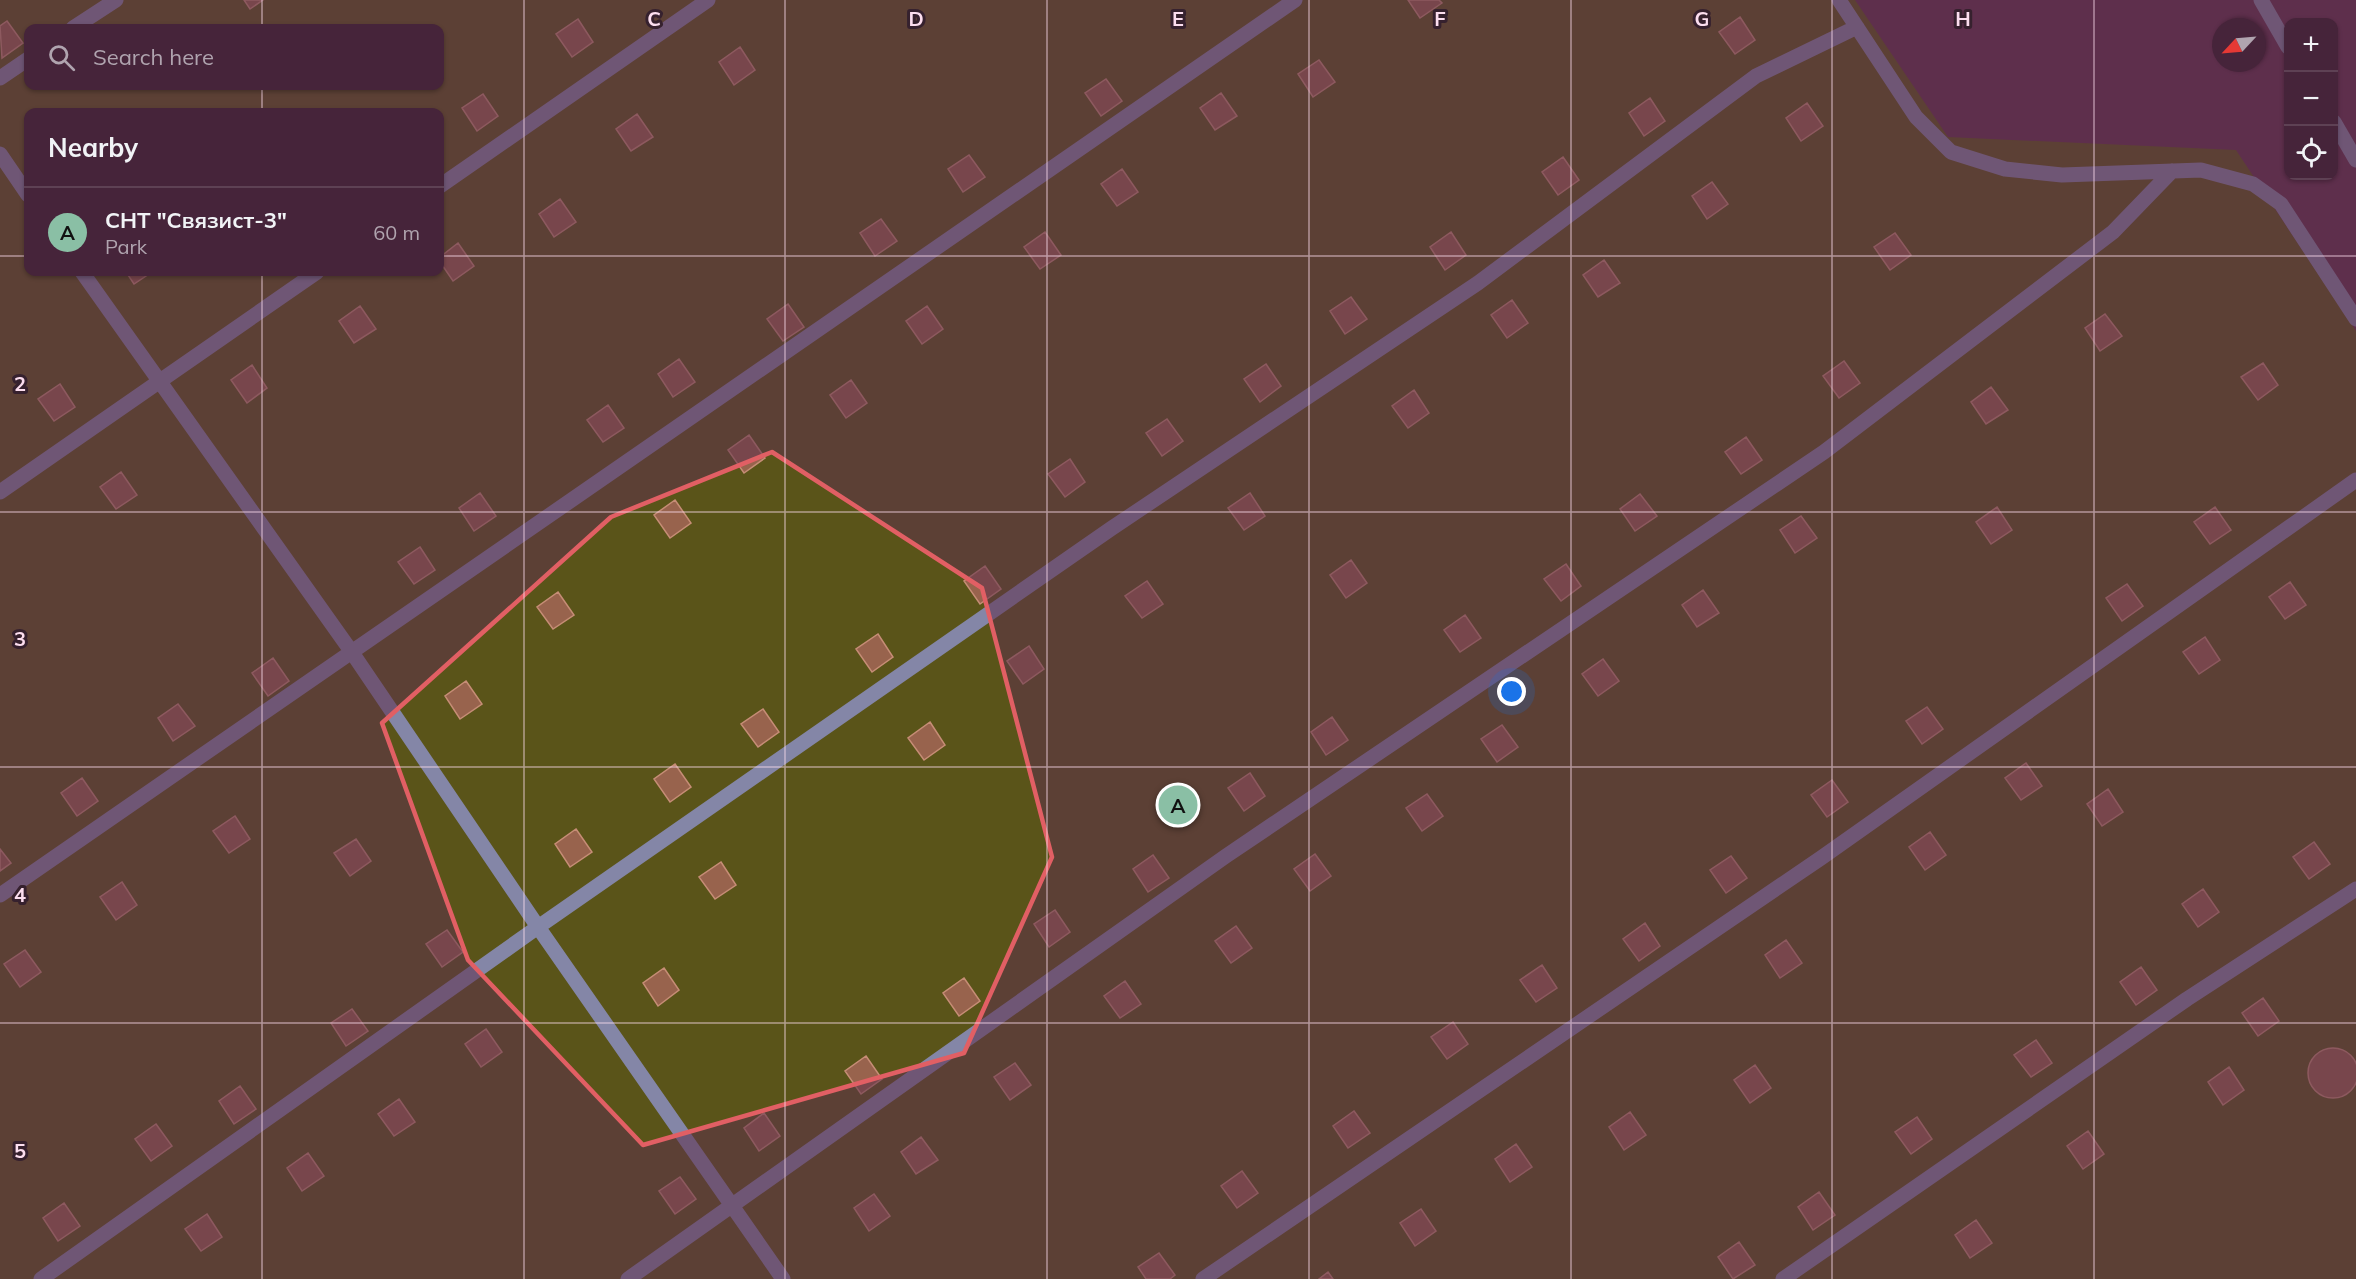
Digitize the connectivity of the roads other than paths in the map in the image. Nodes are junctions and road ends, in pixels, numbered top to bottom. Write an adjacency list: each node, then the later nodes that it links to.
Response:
1 (116, 0): 6 (street)
2 (708, 0): 15 (street)
3 (1295, 0): 23 (street)
4 (1839, 0): 7 (street)
5 (2261, 0): 8 (street)
6 (80, 24)
7 (1857, 27): 14 (street); 26 (street)
8 (2284, 39)
9 (24, 62): 10 (street)
10 (0, 78)
11 (2336, 126): 13 (street)
12 (0, 154): 16 (street)
13 (2356, 160)
14 (2172, 171): 19 (street); 27 (street)
15 (444, 183)
16 (24, 189)
17 (85, 276): 20 (street)
18 (311, 276): 20 (street)
19 (2356, 319)
20 (159, 381): 22 (street); 23 (street)
21 (2356, 480): 31 (street)
22 (0, 492)
23 (351, 651): 25 (street); 26 (street)
24 (2356, 889): 32 (street)
25 (0, 895)
26 (538, 927): 27 (street); 28 (street)
27 (730, 1207): 29 (street); 30 (street)
28 (41, 1279)
29 (628, 1279)
30 (783, 1279)
31 (1203, 1279)
32 (1783, 1279)

